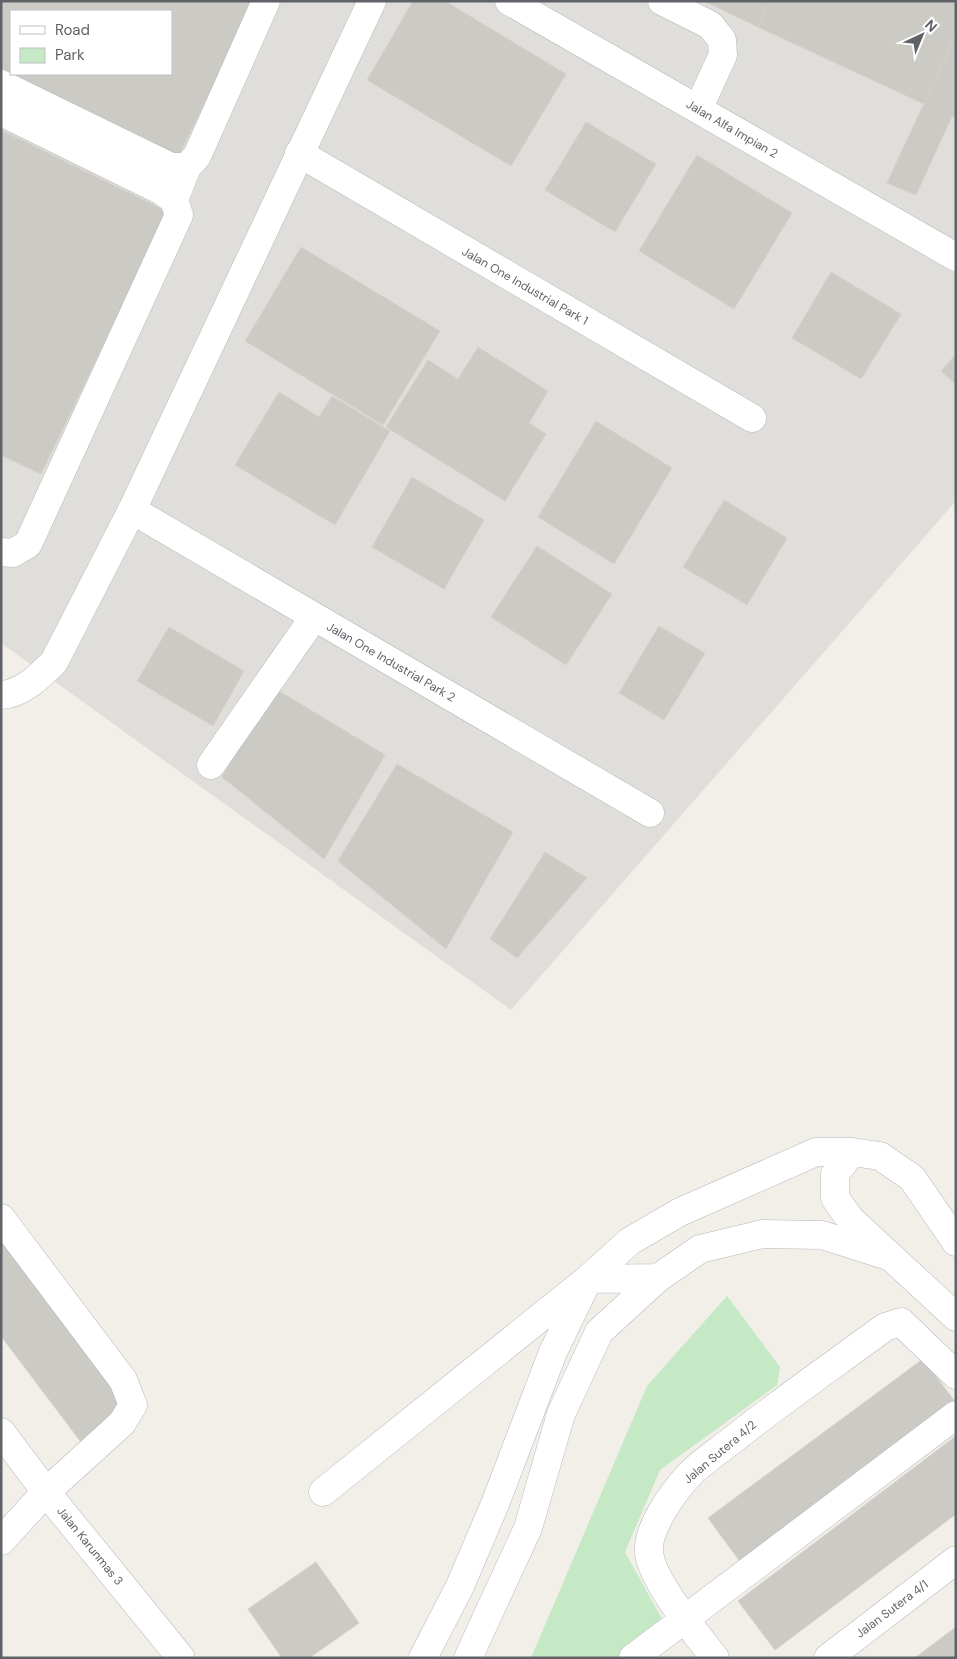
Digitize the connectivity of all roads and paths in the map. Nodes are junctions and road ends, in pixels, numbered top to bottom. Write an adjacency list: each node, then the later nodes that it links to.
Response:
1 (266, 1): 9 (street)
2 (509, 1): 6 (street, Jalan Alfa Impian 2)
3 (662, 1): 6 (street)
4 (370, 2): 8 (street)
5 (1, 84): 9 (street)
6 (698, 110): 11 (street, Jalan Alfa Impian 2)
7 (1, 112): 10 (street)
8 (299, 153): 12 (street, Jalan One Industrial Park 1); 13 (street)
9 (187, 167): 10 (street)
10 (174, 200): 14 (street)
11 (956, 257)
12 (752, 418)
13 (132, 510): 15 (street, Jalan One Industrial Park 2); 16 (street)
14 (1, 552)
15 (314, 616): 17 (street); 18 (street, Jalan One Industrial Park 2)
16 (1, 695)
17 (211, 765)
18 (650, 813)
19 (852, 1152): 21 (street); 22 (street); 24 (street)
20 (1, 1218): 29 (street)
21 (956, 1242)
22 (891, 1257): 23 (street); 25 (street)
23 (658, 1278): 24 (street); 36 (street)
24 (588, 1279): 30 (street); 35 (street)
25 (956, 1317)
26 (956, 1375): 33 (street, Jalan Sutera 4/2)
27 (956, 1415): 33 (street)
28 (1, 1432): 29 (street, Jalan Karunmas 3)
29 (46, 1492): 31 (street); 34 (street, Jalan Karunmas 3)
30 (323, 1492)
31 (1, 1541)
32 (956, 1560): 39 (street, Jalan Sutera 4/1)
33 (685, 1619): 37 (street); 38 (street, Jalan Sutera 4/2)
34 (181, 1658)
35 (423, 1658)
36 (468, 1658)
37 (633, 1658)
38 (715, 1658)
39 (828, 1658)

